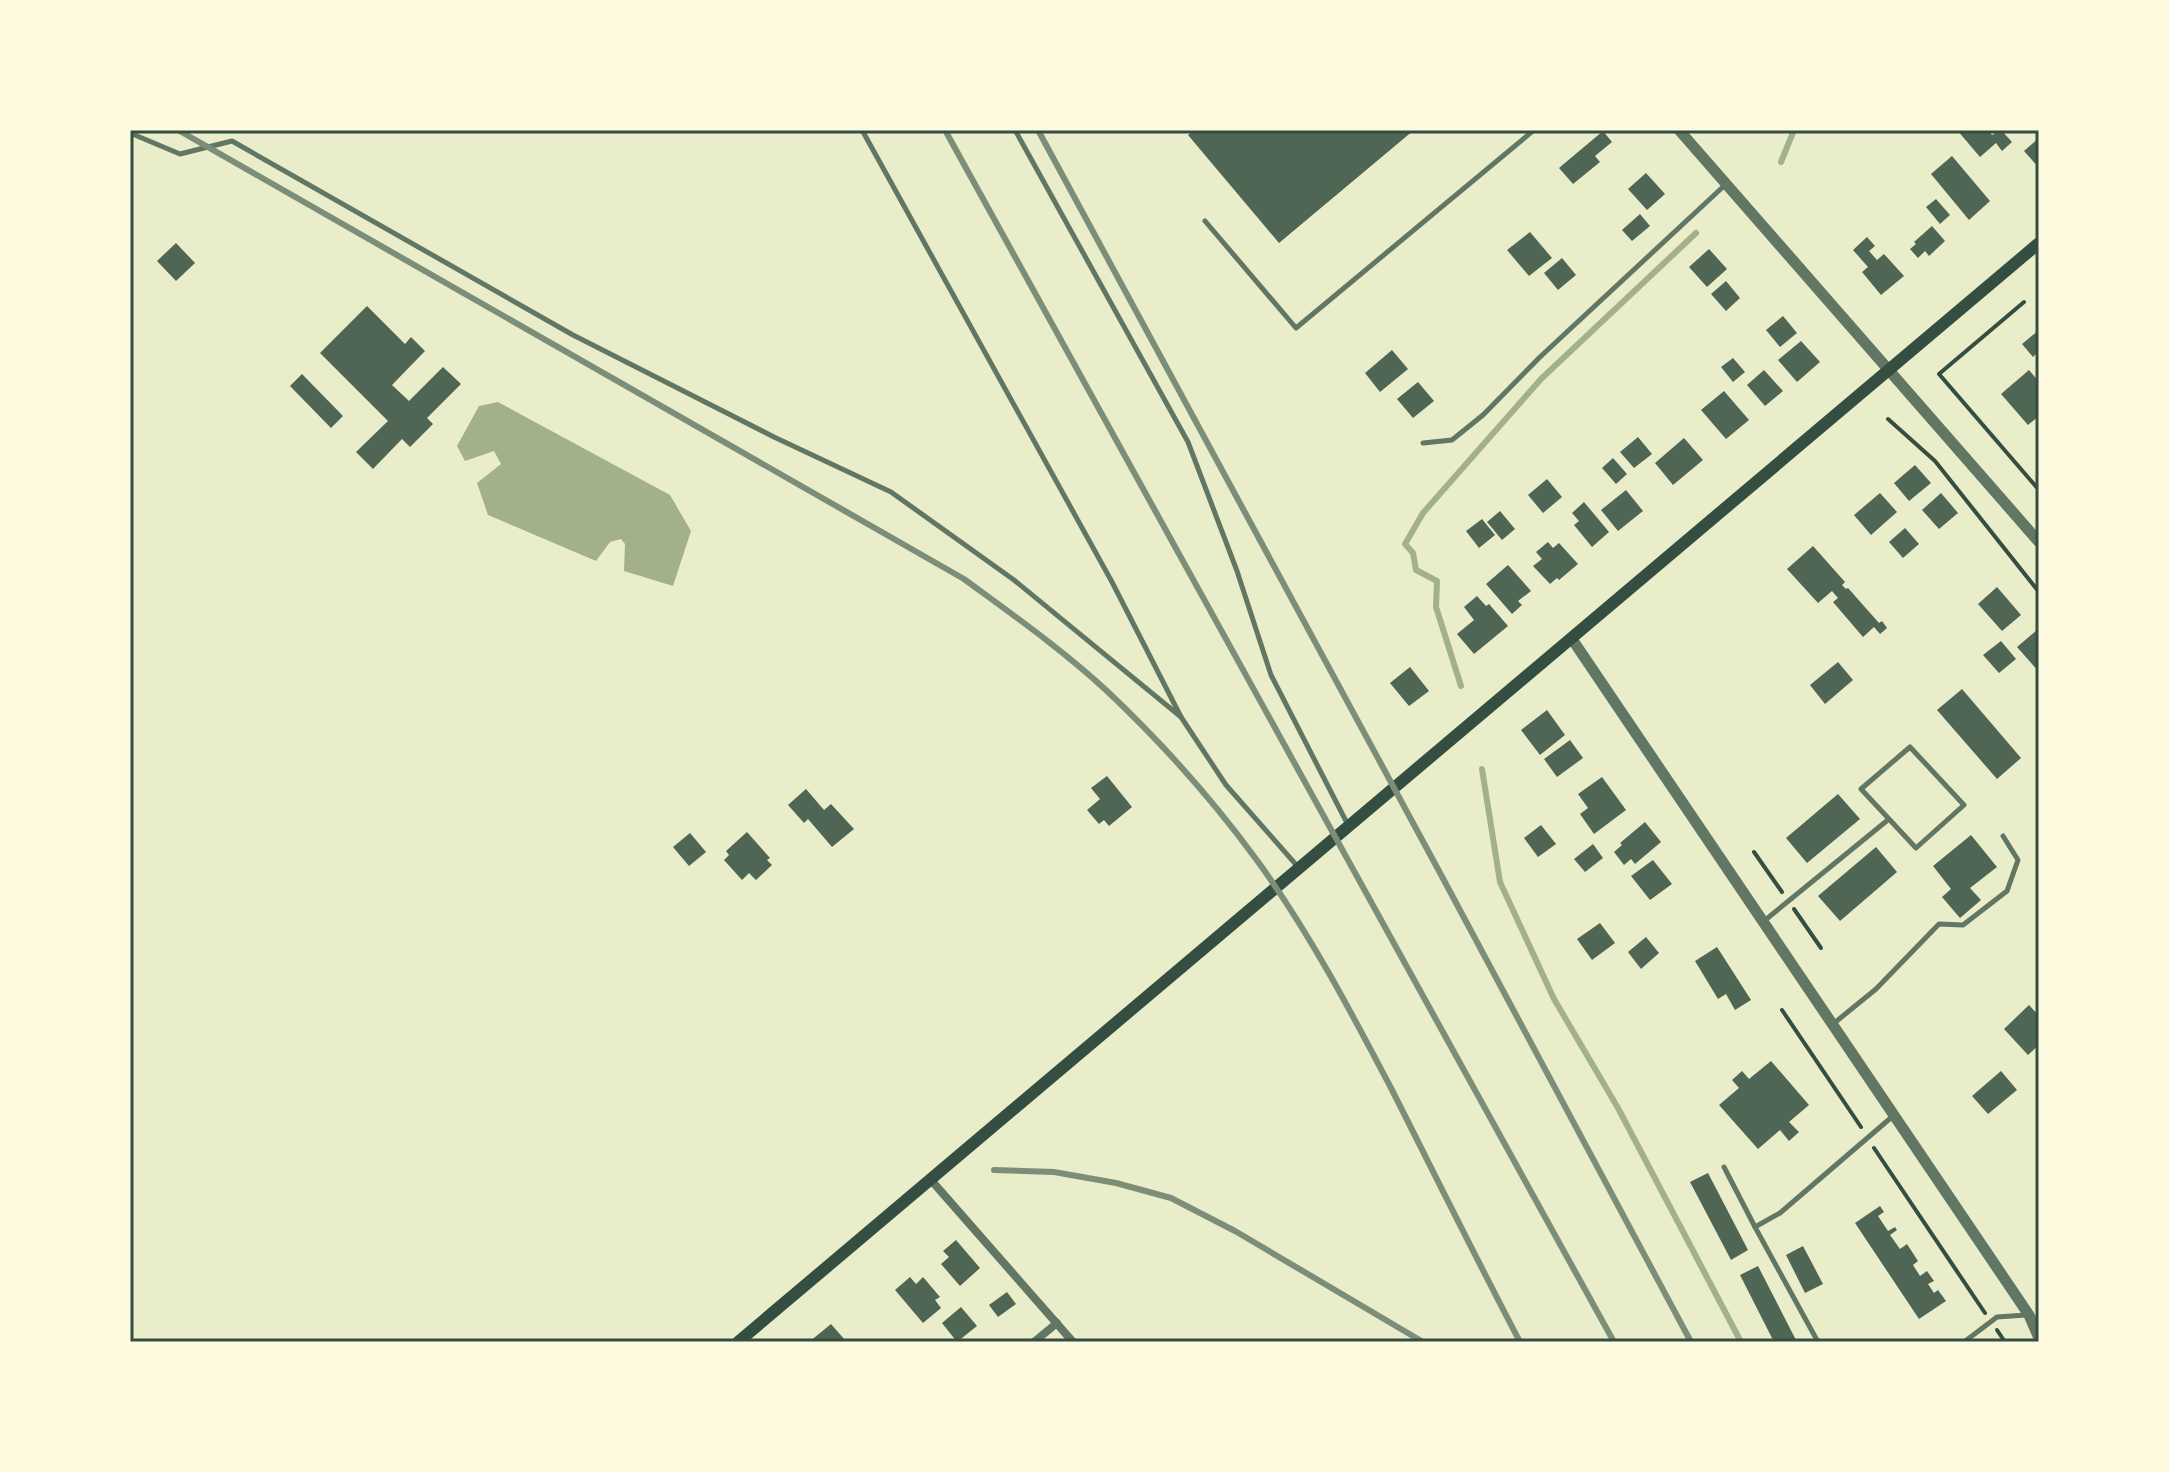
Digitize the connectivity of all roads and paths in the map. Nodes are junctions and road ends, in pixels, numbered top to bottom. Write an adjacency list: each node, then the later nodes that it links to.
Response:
1 (862, 130): 17 (lane)
2 (1015, 130): 19 (lane)
3 (1534, 130): 7 (lane)
4 (1679, 130): 6 (street)
5 (130, 133): 17 (lane)
6 (1726, 184): 10 (street); 12 (lane)
7 (1205, 221)
8 (2039, 243): 10 (main road)
9 (2024, 302): 13 (path)
10 (1889, 370): 14 (street); 16 (main road)
11 (1888, 419): 15 (path)
12 (1423, 443)
13 (2039, 490)
14 (2039, 542)
15 (2039, 592)
16 (1572, 639): 19 (main road); 22 (street)
17 (1181, 717): 21 (lane)
18 (1889, 819): 18 (lane); 22 (lane)
19 (1349, 827): 21 (main road)
20 (2003, 836): 24 (lane)
21 (1300, 869): 28 (main road)
22 (1763, 921): 24 (street)
23 (1782, 1010): 26 (path)
24 (1832, 1025): 25 (street)
25 (1894, 1116): 26 (lane); 30 (street)
26 (1868, 1138): 29 (lane); 31 (path)
27 (1724, 1167): 29 (lane)
28 (931, 1180): 32 (street); 34 (main road)
29 (1755, 1227): 37 (lane)
30 (2029, 1315): 31 (lane); 33 (street)
31 (1991, 1322): 38 (lane); 39 (path)
32 (1057, 1323): 35 (street); 36 (street)
33 (2039, 1338)
34 (738, 1342)
35 (1034, 1342)
36 (1073, 1342)
37 (1818, 1342)
38 (1964, 1342)
39 (2005, 1342)

